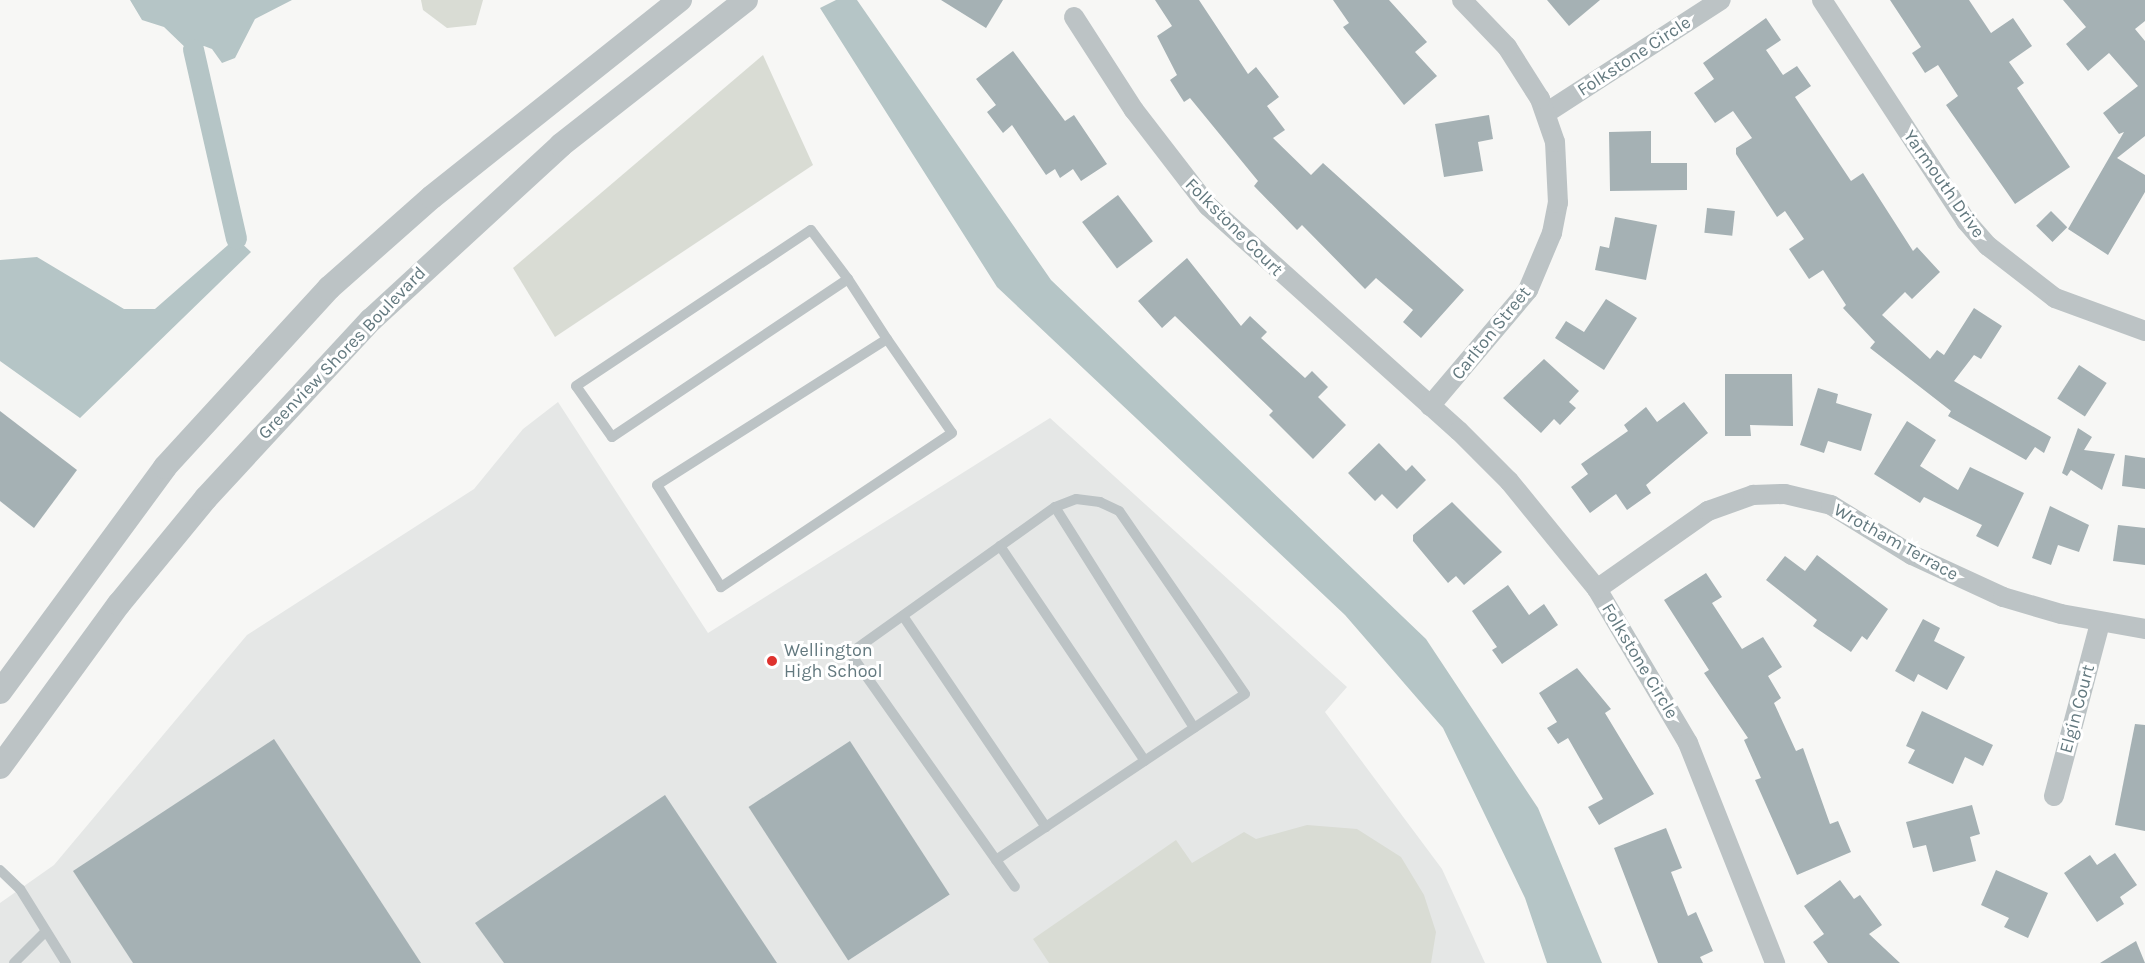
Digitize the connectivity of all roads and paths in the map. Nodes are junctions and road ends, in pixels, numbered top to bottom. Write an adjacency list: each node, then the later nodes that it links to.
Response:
1 (680, 0): 18 (street)
2 (746, 0): 21 (street, Greenview Shores Boulevard)
3 (1462, 0): 7 (street, Carlton Street)
4 (1721, 0): 7 (street, Folkstone Circle)
5 (1822, 0): 9 (street, Yarmouth Drive)
6 (1074, 17): 11 (street, Folkstone Court)
7 (1546, 113): 11 (street, Carlton Street)
8 (848, 279): 8 (lane); 10 (lane)
9 (2145, 331)
10 (887, 339): 10 (lane)
11 (1430, 406): 14 (street, Folkstone Circle)
12 (1054, 507): 13 (lane); 19 (lane); 19 (lane)
13 (1000, 546): 15 (lane); 20 (lane)
14 (1597, 589): 16 (street, Wrotham Terrace); 30 (street, Folkstone Circle)
15 (903, 616): 23 (lane); 24 (lane)
16 (2100, 623): 17 (street, Wrotham Terrace); 22 (street, Elgin Court)
17 (2145, 629)
18 (0, 692)
19 (1194, 728): 20 (lane)
20 (1144, 761): 23 (lane)
21 (0, 767)
22 (2054, 796)
23 (1046, 827): 24 (lane)
24 (996, 860): 26 (lane)
25 (0, 870): 27 (lane)
26 (1015, 887)
27 (46, 931): 28 (lane); 29 (lane)
28 (14, 963)
29 (66, 963)
30 (1774, 963)

